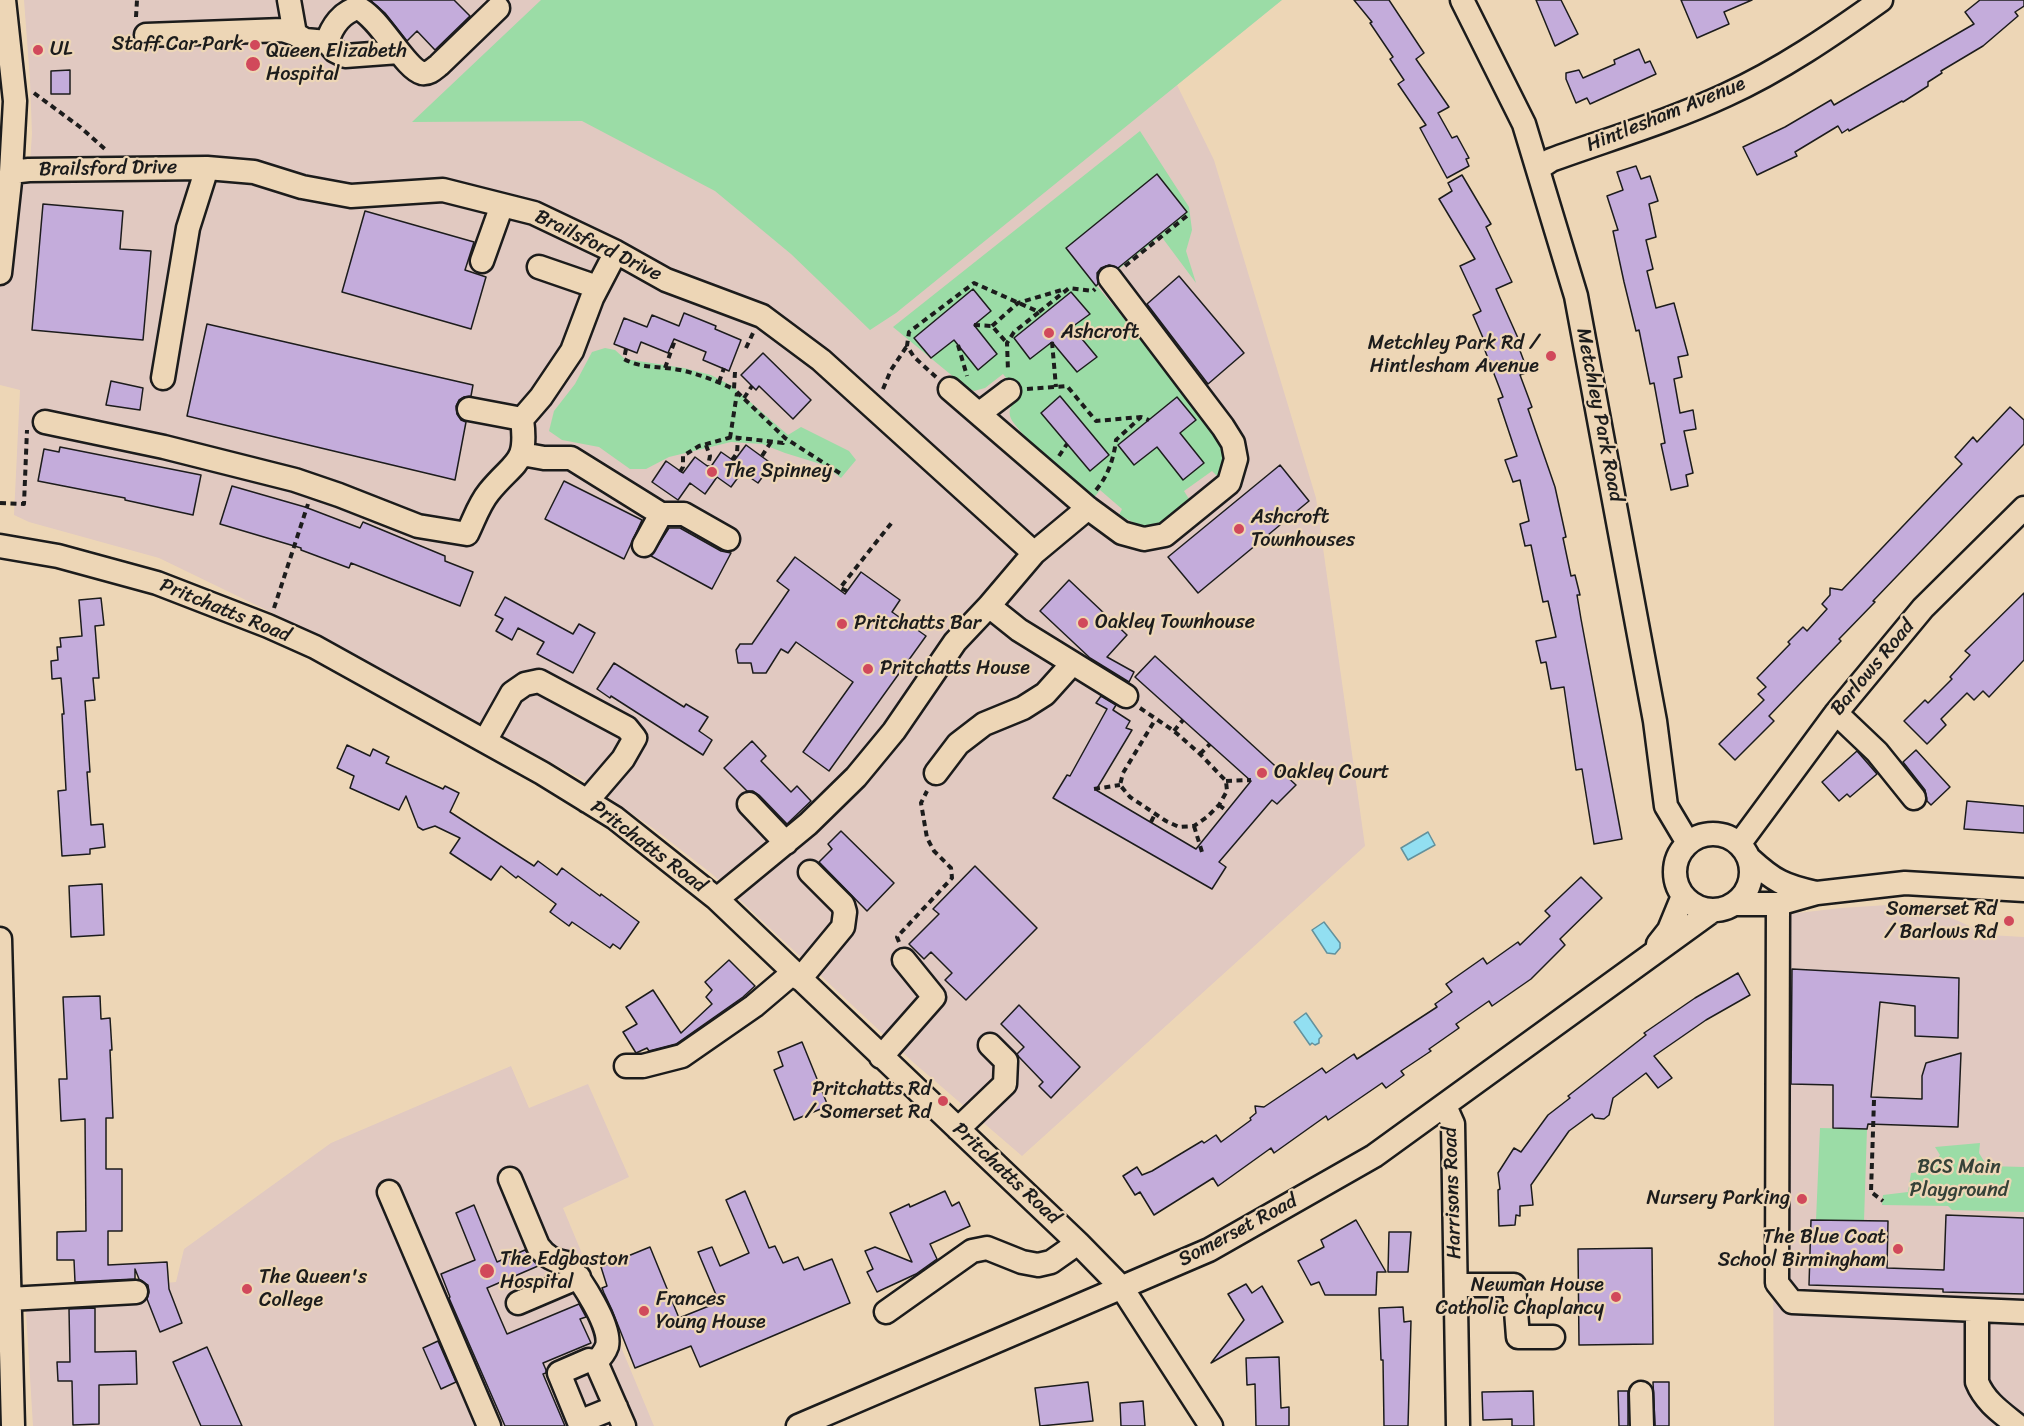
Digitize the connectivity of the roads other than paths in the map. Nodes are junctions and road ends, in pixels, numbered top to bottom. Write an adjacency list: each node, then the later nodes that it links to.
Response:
1 (4, 0): 10 (street)
2 (289, 0): 7 (street)
3 (1462, 0): 12 (street, Metchley Park Road)
4 (1881, 0): 12 (street, Hintlesham Avenue)
5 (498, 8): 9 (street)
6 (141, 26): 7 (street)
7 (295, 34): 8 (street)
8 (327, 42): 9 (street); 9 (street)
9 (399, 52)
10 (8, 100): 13 (street)
11 (207, 168): 13 (street, Brailsford Drive); 14 (street, Brailsford Drive); 21 (street)
12 (1539, 168): 46 (street, Metchley Park Road)
13 (11, 172): 18 (street)
14 (502, 205): 15 (street, Brailsford Drive); 16 (street)
15 (616, 252): 20 (street); 35 (street, Brailsford Drive)
16 (482, 261)
17 (539, 267): 20 (street)
18 (0, 273)
19 (1110, 278): 29 (street)
20 (597, 287): 26 (street)
21 (163, 378)
22 (950, 389): 25 (street)
23 (1009, 391): 25 (street)
24 (469, 409): 26 (street)
25 (980, 413): 29 (street)
26 (522, 419): 28 (street)
27 (36, 421): 28 (street)
28 (522, 454): 31 (street)
29 (1085, 506): 35 (street)
30 (2024, 508): 39 (street, Barlows Road)
31 (661, 514): 32 (street); 33 (street)
32 (728, 539)
33 (644, 545)
34 (0, 546): 40 (street, Pritchatts Road)
35 (1034, 553): 36 (street)
36 (989, 606): 37 (street); 45 (street)
37 (1072, 663): 38 (street); 41 (street)
38 (1126, 696)
39 (1836, 713): 42 (street); 47 (street, Barlows Road)
40 (485, 741): 43 (street, Pritchatts Road); 43 (street)
41 (936, 773)
42 (1914, 798)
43 (587, 801): 52 (street, Pritchatts Road)
44 (749, 804): 45 (street)
45 (786, 843): 52 (street)
46 (1688, 843): 47 (street); 51 (street)
47 (1745, 851): 50 (street); 53 (street)
48 (810, 872): 59 (street)
49 (2024, 890): 50 (street)
50 (1817, 893): 54 (street)
51 (1683, 897): 55 (street); 58 (street, Somerset Road)
52 (717, 899): 59 (street, Pritchatts Road)
53 (1735, 904): 54 (street); 55 (street)
54 (1778, 904): 74 (street)
55 (1712, 911): 58 (street, Somerset Road)
56 (0, 939): 72 (street)
57 (904, 960): 61 (street)
58 (1639, 965): 63 (street, Somerset Road)
59 (797, 975): 61 (street, Pritchatts Road); 62 (street)
60 (990, 1045): 64 (street)
61 (881, 1057): 64 (street, Pritchatts Road)
62 (626, 1066)
63 (1445, 1106): 69 (street, Harrisons Road); 70 (street, Somerset Road)
64 (958, 1130): 67 (street, Pritchatts Road)
65 (510, 1179): 68 (street)
66 (388, 1192): 82 (street)
67 (1078, 1244): 70 (street, Pritchatts Road); 75 (street)
68 (579, 1277): 73 (street); 78 (street)
69 (1456, 1285): 77 (street); 85 (street, Harrisons Road)
70 (1122, 1288): 83 (street, Somerset Road); 84 (street, Pritchatts Road)
71 (136, 1292): 72 (street)
72 (5, 1297): 81 (street)
73 (518, 1303)
74 (1977, 1310): 76 (street); 87 (street)
75 (886, 1312)
76 (2024, 1312)
77 (1553, 1337)
78 (597, 1362): 80 (street); 80 (street)
79 (1641, 1394): 86 (street)
80 (620, 1417)
81 (13, 1426)
82 (489, 1426)
83 (798, 1426)
84 (1210, 1426)
85 (1458, 1426)
86 (1642, 1426)
87 (2018, 1426)

